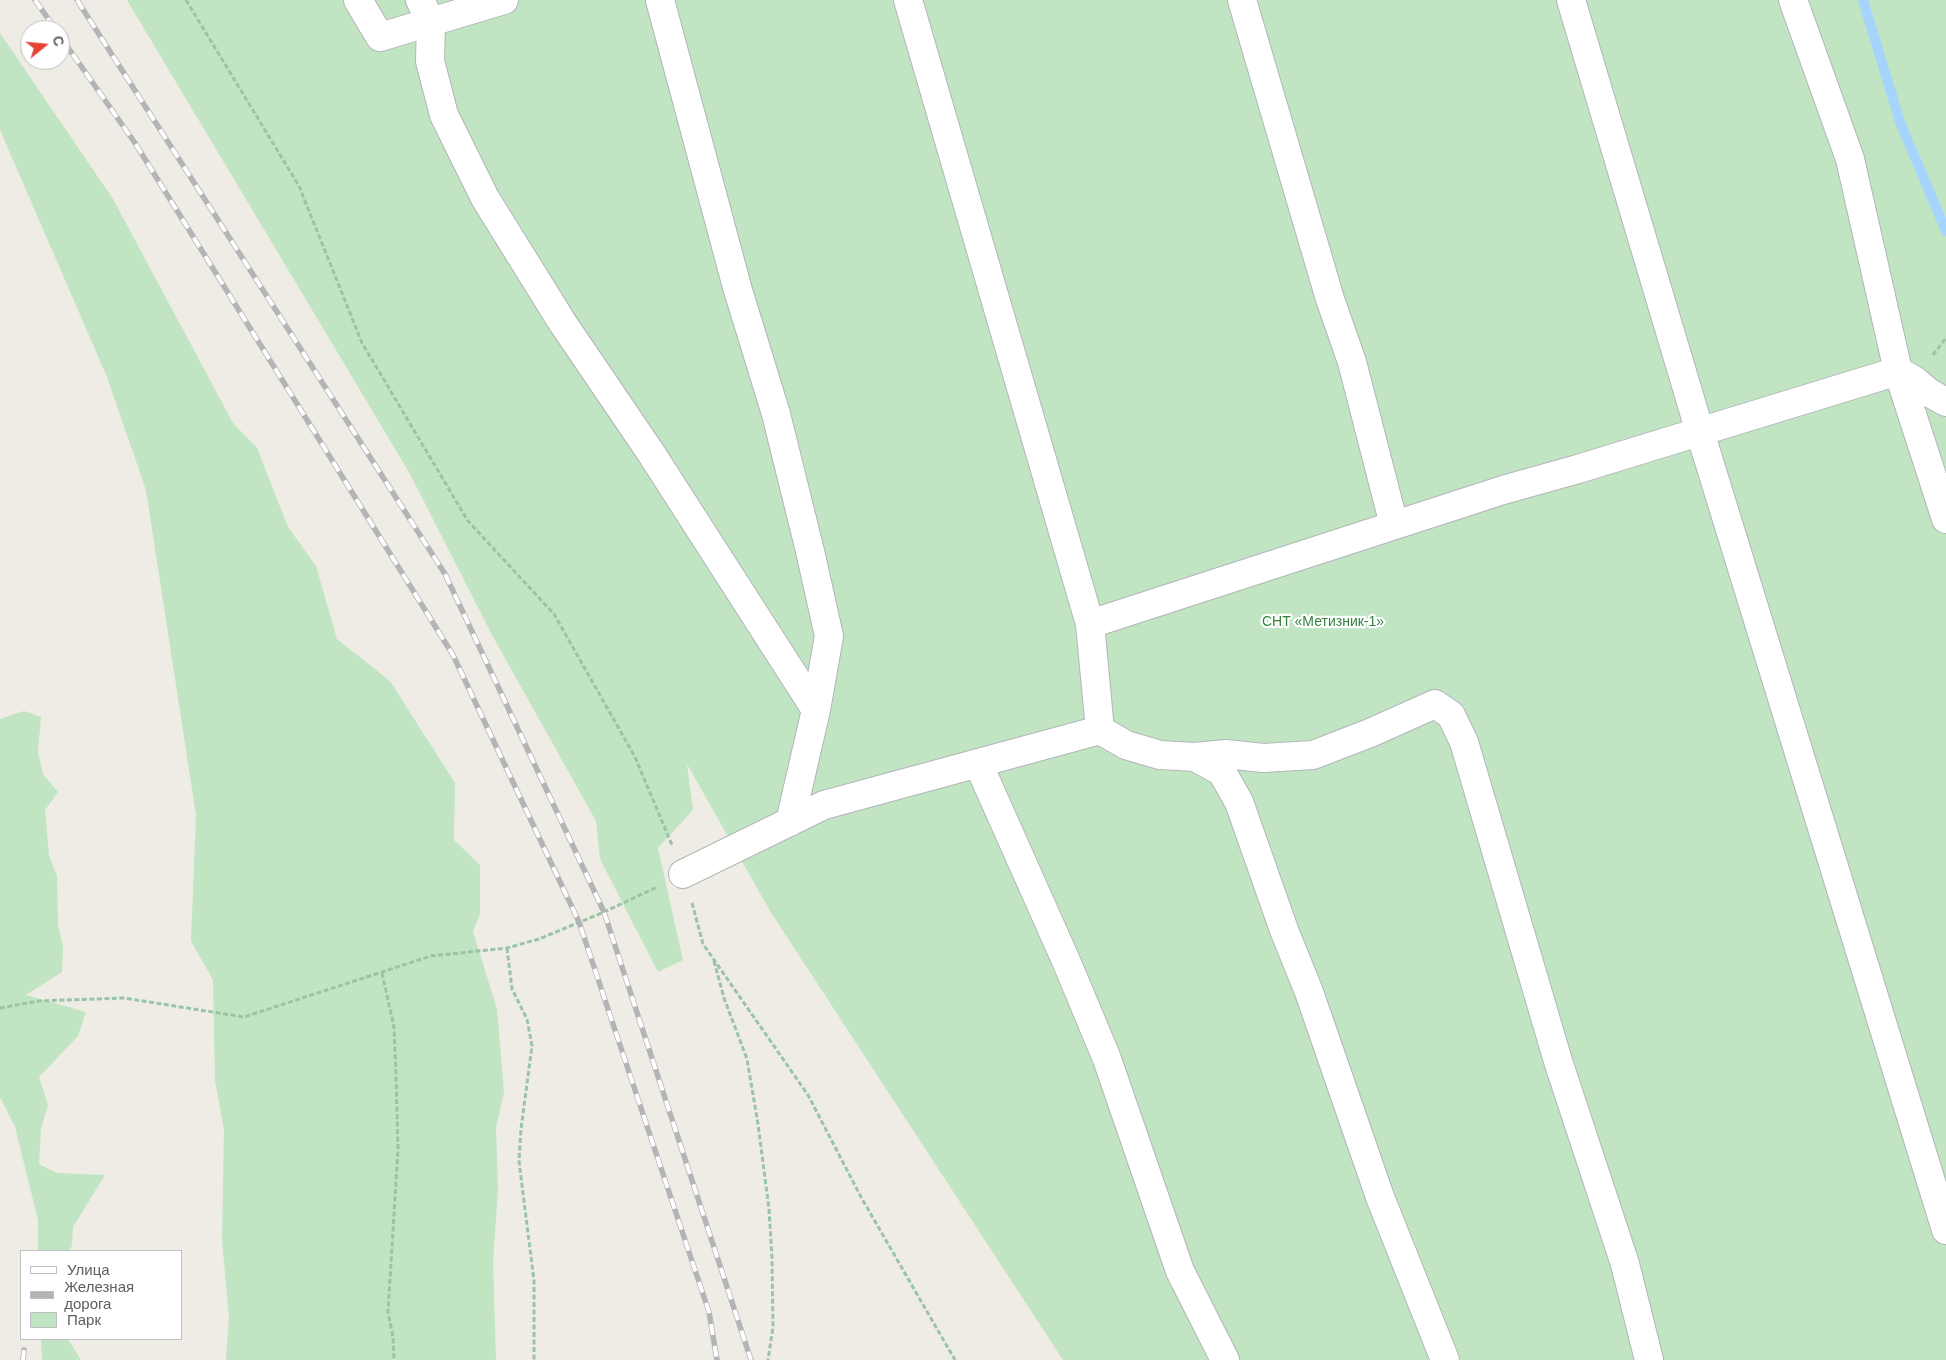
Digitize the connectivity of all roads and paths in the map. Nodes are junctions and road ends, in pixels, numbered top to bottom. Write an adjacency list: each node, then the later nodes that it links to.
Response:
1 (186, 0): 21 (path)
2 (358, 0): 9 (lane)
3 (504, 0): 9 (lane)
4 (660, 0): 16 (lane)
5 (908, 0): 15 (lane)
6 (1242, 0): 14 (lane)
7 (1571, 0): 12 (lane)
8 (1793, 0): 10 (lane)
9 (427, 22): 16 (lane)
10 (1898, 372): 11 (lane); 12 (lane); 13 (lane)
11 (1946, 402)
12 (1700, 432): 14 (lane); 26 (lane)
13 (1946, 519)
14 (1394, 525): 15 (lane)
15 (1090, 624): 17 (lane)
16 (816, 710): 20 (lane)
17 (1100, 730): 18 (lane); 19 (lane)
18 (1195, 757): 32 (lane); 33 (lane)
19 (978, 763): 20 (lane); 31 (lane)
20 (790, 822): 21 (lane)
21 (683, 874): 22 (path); 23 (path)
22 (506, 948): 24 (path); 28 (path)
23 (713, 959): 29 (path); 30 (path)
24 (382, 973): 25 (path); 27 (path)
25 (0, 1008)
26 (1946, 1230)
27 (394, 1360)
28 (534, 1360)
29 (768, 1360)
30 (955, 1360)
31 (1226, 1360)
32 (1445, 1360)
33 (1649, 1360)

